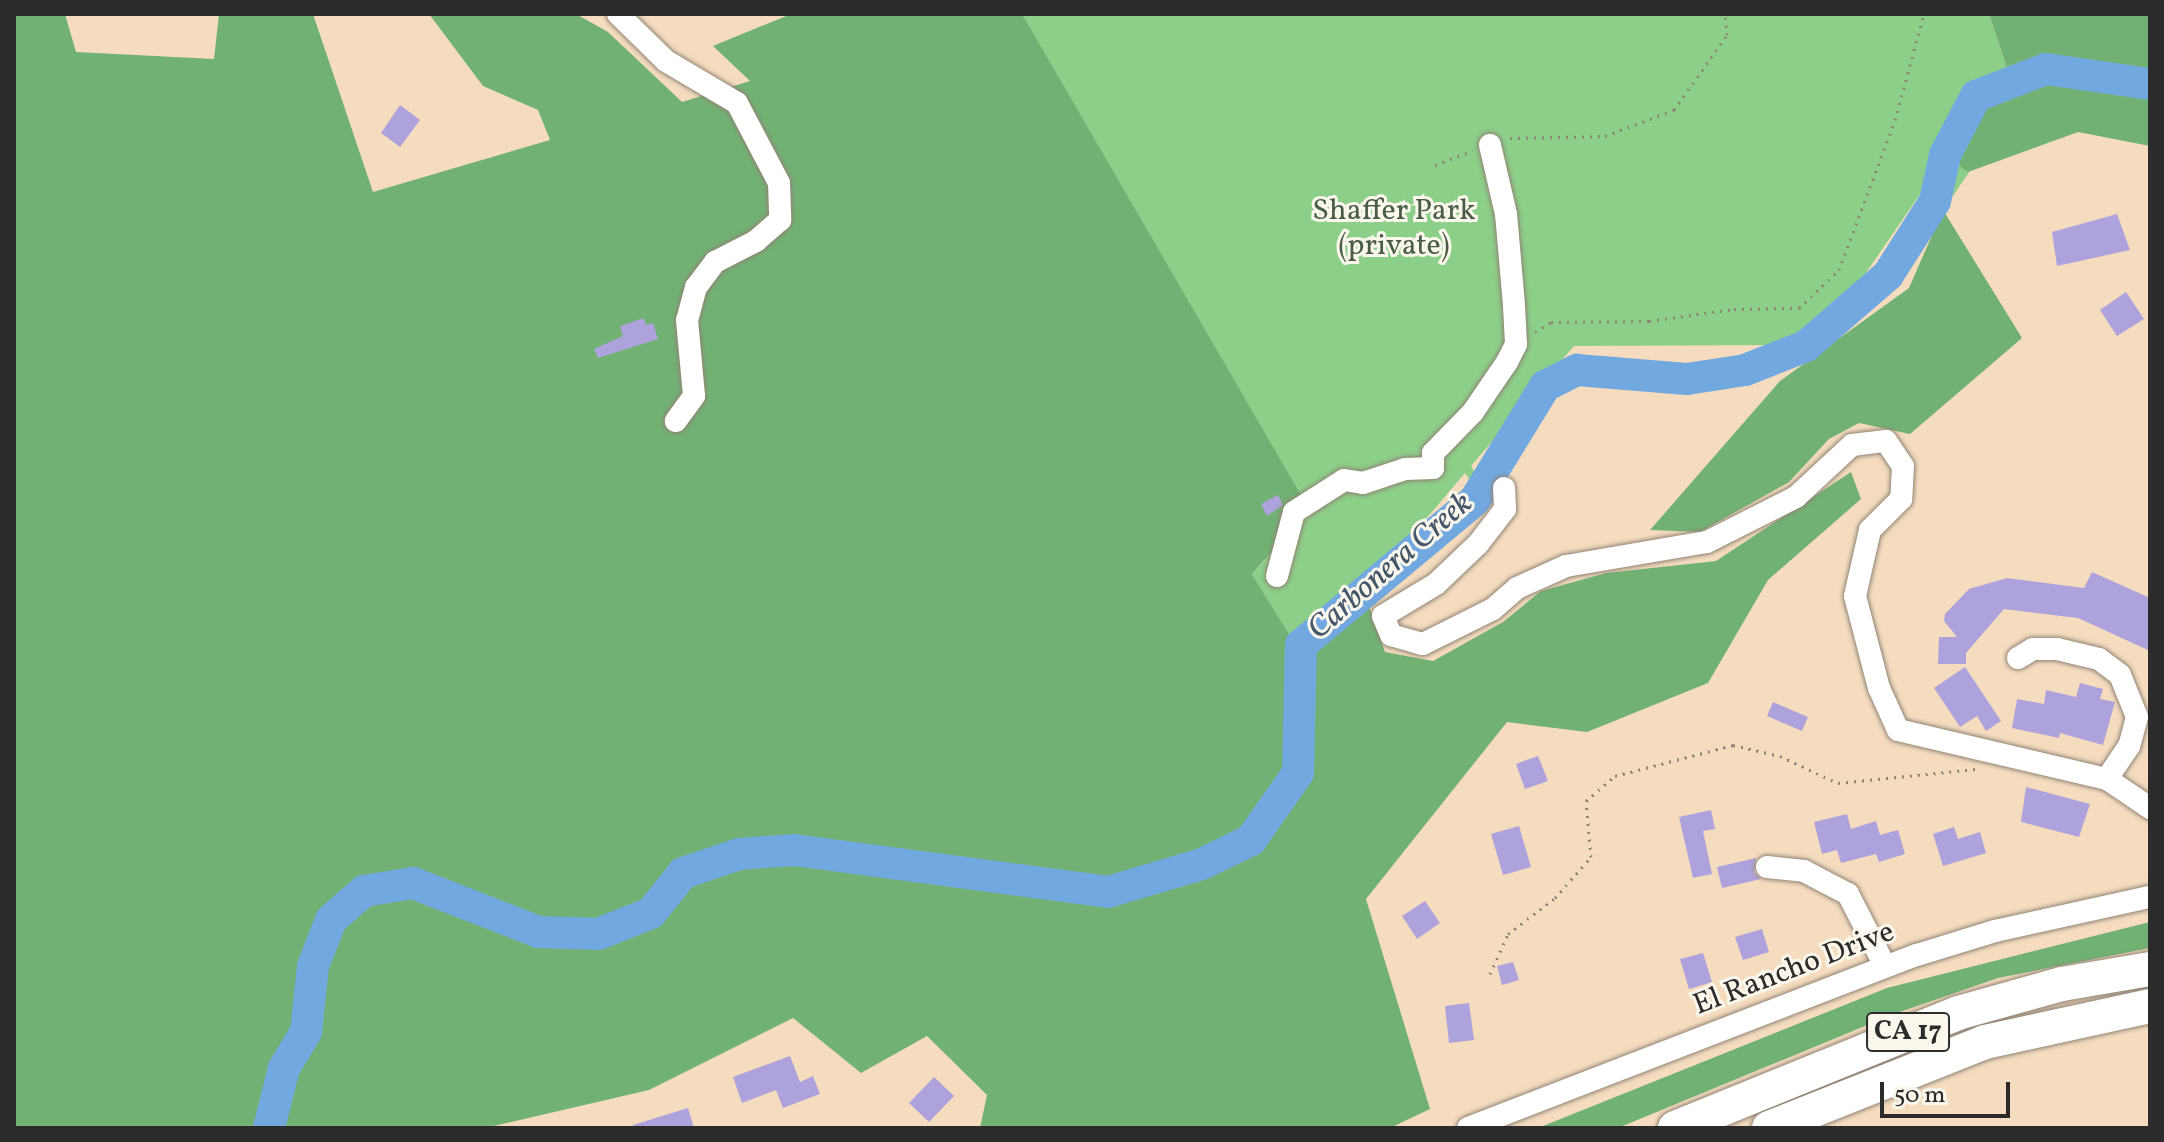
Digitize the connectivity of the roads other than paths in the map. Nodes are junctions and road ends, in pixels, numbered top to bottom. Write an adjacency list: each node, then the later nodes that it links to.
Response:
1 (618, 14): 3 (street)
2 (1490, 145): 5 (street)
3 (676, 421)
4 (1504, 488): 7 (street)
5 (1277, 576)
6 (2018, 658): 7 (street)
7 (2107, 779): 8 (street)
8 (2150, 808)
9 (1767, 867): 11 (street)
10 (2150, 897): 11 (street, El Rancho Drive)
11 (1885, 966): 14 (street, El Rancho Drive)
12 (2150, 969): 15 (highway, CA 17)
13 (2150, 1006): 16 (highway, CA 17)
14 (1468, 1128)
15 (1675, 1128)
16 (1769, 1128)

